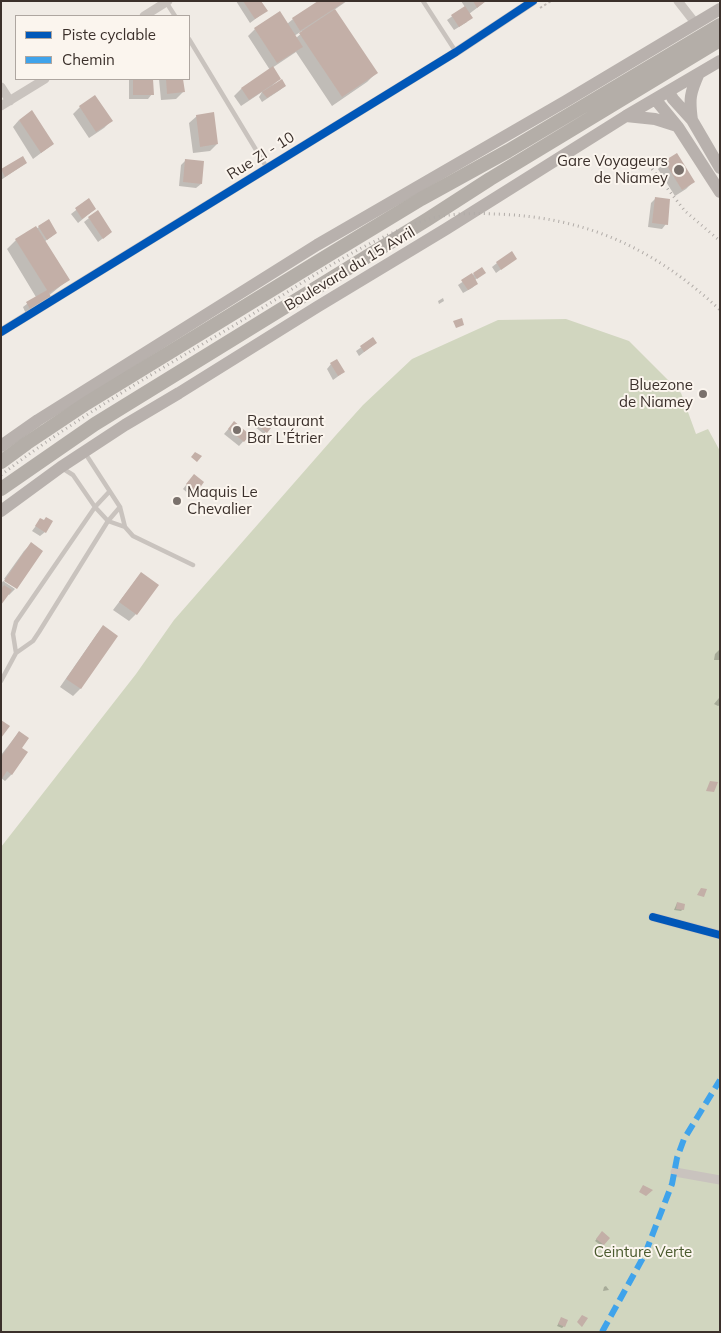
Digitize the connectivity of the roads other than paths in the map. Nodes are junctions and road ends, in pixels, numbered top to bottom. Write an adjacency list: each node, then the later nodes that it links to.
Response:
1 (423, 1): 12 (lane)
2 (533, 1): 12 (street, Rue ZI - 10)
3 (678, 1): 8 (street)
4 (167, 2): 6 (street); 7 (lane)
5 (720, 9): 8 (main road)
6 (146, 15)
7 (174, 15)
8 (696, 24): 30 (main road)
9 (720, 25): 32 (highway, Boulevard du 15 Avril)
10 (720, 40): 34 (highway, Boulevard du 15 Avril)
11 (190, 41): 26 (lane)
12 (456, 52): 26 (street, Rue ZI - 10)
13 (720, 61): 14 (main road, Boulevard du 15 Avril)
14 (699, 74): 17 (main road, Boulevard du 15 Avril); 22 (main road)
15 (43, 80): 19 (street)
16 (1, 87): 19 (street)
17 (669, 92): 18 (main road, Boulevard du 15 Avril); 22 (main road)
18 (655, 100): 21 (main road, Boulevard du 15 Avril); 23 (main road)
19 (10, 101): 20 (street)
20 (1, 106)
21 (626, 116): 23 (main road); 31 (main road, Boulevard du 15 Avril)
22 (692, 120): 24 (main road)
23 (678, 126): 25 (main road)
24 (702, 138): 25 (main road); 27 (main road)
25 (689, 144): 28 (main road)
26 (267, 168): 29 (street, Rue ZI - 10)
27 (720, 168)
28 (720, 192)
29 (1, 332)
30 (1, 446)
31 (84, 452): 33 (main road, Boulevard du 15 Avril); 35 (lane)
32 (1, 462)
33 (61, 467): 36 (lane); 38 (main road, Boulevard du 15 Avril)
34 (1, 489)
35 (109, 492): 36 (lane); 37 (lane)
36 (95, 507): 39 (lane); 42 (lane)
37 (120, 507): 39 (lane); 40 (lane)
38 (1, 511)
39 (108, 521): 40 (lane); 42 (lane)
40 (125, 527): 41 (lane)
41 (193, 565)
42 (16, 653): 43 (lane)
43 (1, 681)
44 (653, 917): 45 (street)
45 (720, 935)
46 (675, 1172): 47 (street)
47 (720, 1180)

